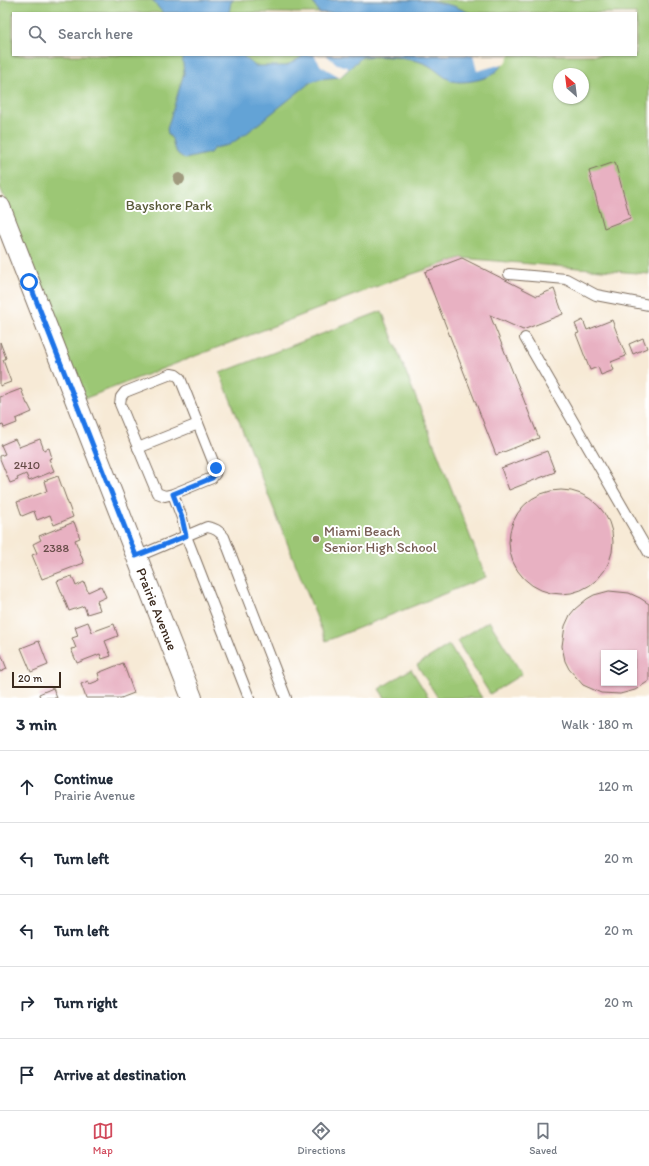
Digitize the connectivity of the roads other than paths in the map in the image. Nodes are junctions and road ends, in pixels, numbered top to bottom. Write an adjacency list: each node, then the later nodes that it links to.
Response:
1 (0, 207): 10 (street, Prairie Avenue)
2 (509, 274): 3 (lane)
3 (649, 305)
4 (525, 338): 9 (lane)
5 (198, 424): 6 (lane); 6 (lane); 7 (lane)
6 (138, 448): 7 (lane)
7 (173, 494): 8 (lane)
8 (186, 536): 10 (lane); 12 (lane); 13 (lane)
9 (649, 552)
10 (136, 556): 11 (street, Prairie Avenue)
11 (192, 698)
12 (249, 698)
13 (286, 698)

